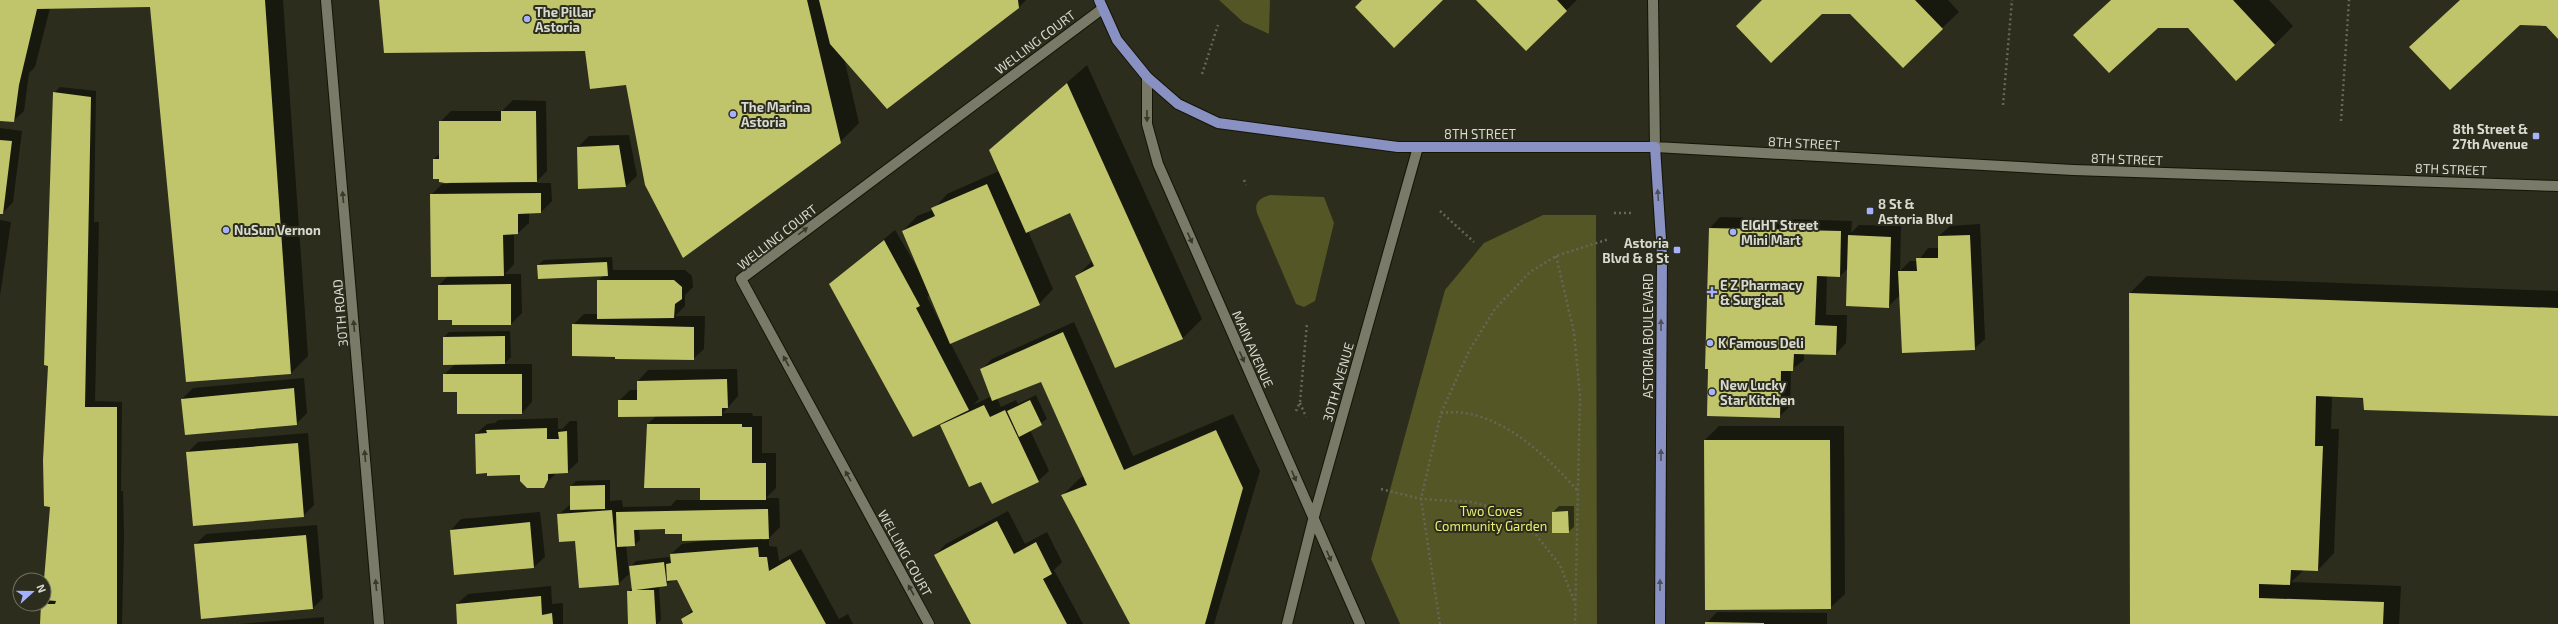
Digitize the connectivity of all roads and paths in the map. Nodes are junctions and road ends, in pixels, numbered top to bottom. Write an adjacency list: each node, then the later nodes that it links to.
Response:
1 (326, 0): 28 (street, 30TH ROAD, one-way to 1)
2 (1653, 0): 12 (street, ASTORIA BOULEVARD)
3 (2012, 0): 9 (path)
4 (2349, 0): 10 (path)
5 (1100, 4): 8 (main road, 8TH STREET); 29 (street, WELLING COURT, one-way to 5)
6 (1218, 25): 7 (path)
7 (1202, 74)
8 (1147, 77): 11 (main road, 8TH STREET); 26 (street, MAIN AVENUE, one-way to 26)
9 (2003, 105)
10 (2341, 121)
11 (1418, 147): 12 (main road, 8TH STREET); 26 (street, 30TH AVENUE)
12 (1655, 147): 15 (street, 8TH STREET); 34 (main road, ASTORIA BOULEVARD, one-way to 12)
13 (1244, 180): 14 (path)
14 (1246, 185)
15 (2558, 186)
16 (1440, 211): 18 (path)
17 (1610, 239): 19 (path)
18 (1474, 242)
19 (1556, 256): 21 (path); 24 (path)
20 (1307, 323): 22 (path)
21 (1442, 413): 24 (path); 25 (path)
22 (1306, 417)
23 (1381, 489): 25 (path)
24 (1578, 490): 27 (path)
25 (1421, 499): 27 (path); 32 (path)
26 (1313, 520): 30 (street, 30TH AVENUE); 31 (street, MAIN AVENUE, one-way to 31)
27 (1576, 605): 33 (path)
28 (380, 624)
29 (929, 624)
30 (1287, 624)
31 (1360, 624)
32 (1440, 624)
33 (1575, 624)
34 (1660, 624)

